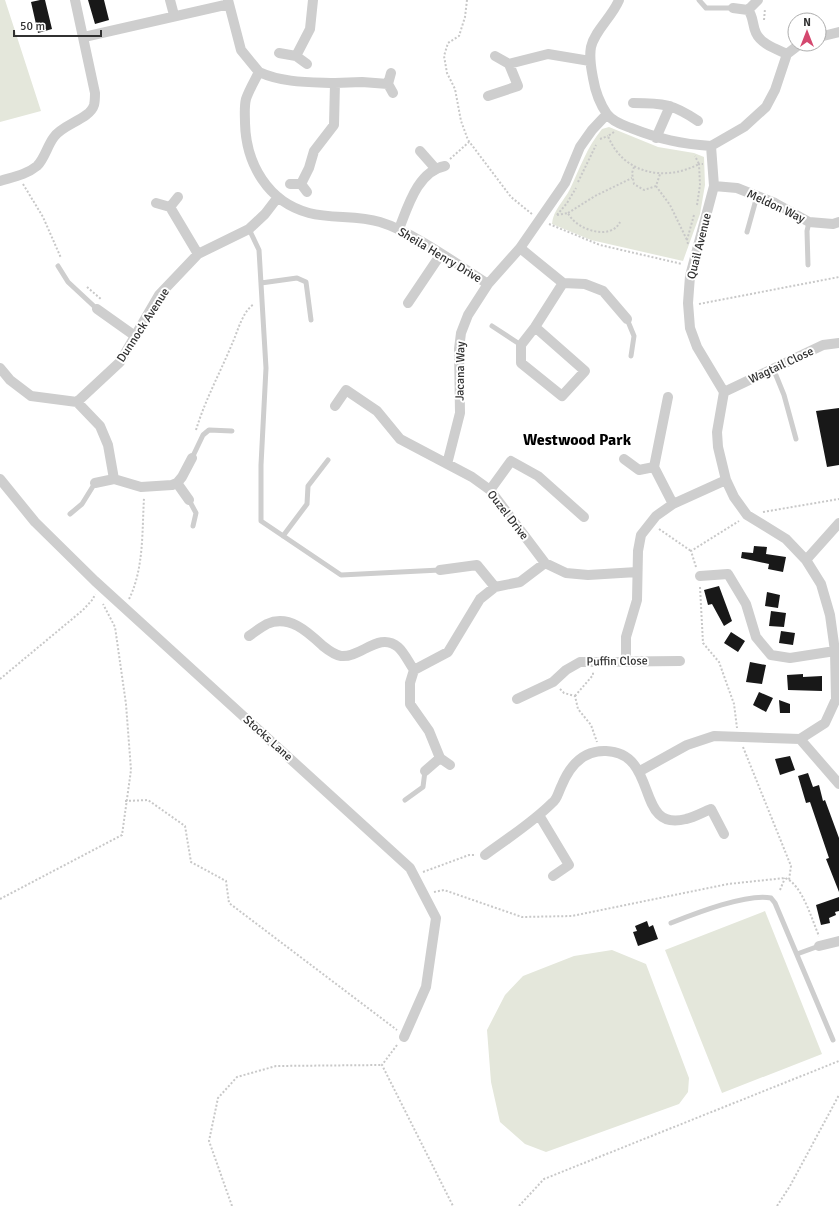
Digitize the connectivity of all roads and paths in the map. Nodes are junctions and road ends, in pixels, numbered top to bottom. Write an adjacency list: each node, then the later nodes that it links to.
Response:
1 (75, 0): 14 (street)
2 (170, 0): 11 (street)
3 (314, 0): 18 (street)
4 (467, 0): 36 (path)
5 (619, 0): 20 (street)
6 (699, 0): 9 (lane)
7 (758, 0): 10 (street)
8 (229, 2): 11 (street); 23 (street)
9 (733, 8): 10 (street)
10 (748, 10): 17 (street)
11 (174, 15): 14 (street)
12 (839, 32): 13 (street)
13 (827, 35)
14 (84, 37): 44 (street)
15 (790, 52): 17 (street)
16 (279, 53): 18 (street)
17 (787, 54): 38 (street)
18 (296, 56): 21 (street)
19 (495, 56): 22 (street)
20 (590, 61): 22 (street); 31 (street)
21 (307, 64)
22 (509, 64): 28 (street)
23 (258, 72): 25 (street); 52 (street, Sheila Henry Drive)
24 (391, 73): 26 (street)
25 (335, 83): 26 (street); 47 (street)
26 (388, 84): 27 (street)
27 (393, 93)
28 (488, 96)
29 (633, 103): 30 (street)
30 (670, 106): 32 (street); 35 (street)
31 (607, 114): 33 (street); 60 (street, Jacana Way)
32 (698, 121)
33 (621, 124): 34 (path); 35 (street)
34 (608, 136): 42 (path); 57 (path)
35 (656, 138): 37 (street)
36 (468, 142): 41 (path); 60 (path)
37 (690, 144): 38 (street); 40 (path)
38 (711, 146): 49 (street, Quail Avenue)
39 (420, 151): 41 (street)
40 (699, 164): 43 (path); 55 (path)
41 (440, 167): 66 (street)
42 (634, 167): 43 (path); 45 (path)
43 (660, 174): 48 (path)
44 (19, 176): 46 (street); 73 (path)
45 (632, 178): 48 (path); 56 (path)
46 (0, 181)
47 (290, 184)
48 (656, 186): 68 (path)
49 (714, 186): 50 (street, Meldon Way); 84 (street, Quail Avenue)
50 (757, 196): 63 (street, Meldon Way); 67 (lane)
51 (178, 197): 54 (street)
52 (278, 197): 65 (street, Dunnock Avenue); 66 (street, Sheila Henry Drive)
53 (156, 203): 54 (street)
54 (170, 207): 71 (street)
55 (696, 207)
56 (568, 213): 57 (path); 62 (path)
57 (557, 215): 59 (path)
58 (694, 215): 68 (path)
59 (554, 218)
60 (540, 220): 70 (street, Jacana Way)
61 (550, 222): 74 (path)
62 (620, 222)
63 (810, 222): 64 (street, Meldon Way); 75 (lane)
64 (839, 222)
65 (249, 229): 71 (street, Dunnock Avenue); 78 (lane)
66 (399, 229): 72 (street, Sheila Henry Drive)
67 (747, 232)
68 (686, 240): 69 (path)
69 (688, 245)
70 (520, 248): 79 (street); 80 (street, Jacana Way)
71 (198, 254): 90 (street, Dunnock Avenue)
72 (441, 254): 80 (street, Sheila Henry Drive); 83 (street)
73 (62, 261)
74 (685, 264)
75 (808, 265)
76 (58, 266): 85 (lane)
77 (839, 277): 84 (path)
78 (261, 283): 82 (lane); 87 (lane)
79 (563, 283): 86 (street); 89 (street)
80 (488, 284): 106 (street, Jacana Way)
81 (87, 287): 85 (path)
82 (262, 299): 102 (path); 124 (lane)
83 (408, 303)
84 (688, 306): 96 (street, Quail Avenue)
85 (97, 308): 90 (street)
86 (627, 319): 93 (lane)
87 (311, 320)
88 (492, 326): 92 (lane)
89 (535, 327): 92 (street); 92 (street)
90 (135, 336): 98 (street, Dunnock Avenue)
91 (839, 343): 95 (street, Wagtail Close)
92 (520, 345)
93 (631, 356)
94 (0, 368): 98 (street)
95 (773, 368): 96 (street, Wagtail Close); 101 (lane)
96 (724, 392): 110 (street)
97 (668, 397): 107 (street)
98 (77, 402): 109 (street)
99 (334, 406): 106 (street, Ouzel Drive)
100 (232, 431): 102 (lane)
101 (796, 439)
102 (197, 446): 103 (lane)
103 (192, 458): 112 (street)
104 (624, 459): 107 (street)
105 (328, 460): 124 (lane)
106 (447, 464): 114 (street, Ouzel Drive)
107 (654, 467): 117 (street)
108 (0, 479): 134 (street, Stocks Lane)
109 (114, 479): 111 (street); 113 (street)
110 (726, 480): 117 (street); 119 (street)
111 (95, 482): 118 (lane)
112 (177, 483): 113 (street); 116 (street)
113 (145, 487): 134 (path)
114 (490, 490): 120 (street); 127 (street, Ouzel Drive)
115 (839, 499): 119 (path)
116 (189, 500): 123 (lane)
117 (673, 504): 121 (street)
118 (70, 514)
119 (747, 515): 125 (path); 126 (street)
120 (584, 517)
121 (650, 522): 125 (path); 129 (street)
122 (839, 523): 126 (street)
123 (193, 526)
124 (284, 536): 128 (lane)
125 (691, 551): 130 (path)
126 (806, 560): 135 (street)
127 (545, 563): 129 (street, Ouzel Drive); 131 (street)
128 (440, 570): 131 (street)
129 (637, 572): 138 (street)
130 (700, 576): 137 (street); 147 (path)
131 (495, 587): 141 (street)
132 (100, 597): 142 (path)
133 (103, 603): 156 (path)
134 (127, 610): 160 (street, Stocks Lane)
135 (835, 614): 137 (street)
136 (249, 636): 141 (street)
137 (835, 652): 146 (street)
138 (626, 661): 139 (street, Puffin Close); 140 (street, Puffin Close)
139 (680, 661)
140 (593, 662): 143 (street, Puffin Close); 144 (path)
141 (414, 670): 150 (street)
142 (0, 679)
143 (553, 682): 144 (path); 145 (street, Puffin Close)
144 (575, 696): 149 (path)
145 (517, 699)
146 (838, 699): 148 (street)
147 (738, 737): 148 (street); 153 (street); 163 (path)
148 (800, 740): 154 (street)
149 (601, 750): 153 (street); 157 (street)
150 (440, 758): 151 (street); 152 (street)
151 (450, 765)
152 (425, 771): 155 (lane)
153 (640, 771): 158 (street)
154 (839, 784)
155 (406, 800)
156 (125, 801): 166 (path); 171 (path)
157 (539, 815): 159 (street); 161 (street)
158 (724, 834)
159 (485, 855): 160 (path)
160 (414, 875): 165 (street, Stocks Lane)
161 (552, 876)
162 (786, 878): 163 (path); 164 (path); 165 (path)
163 (790, 880): 169 (path)
164 (780, 890)
165 (424, 894): 171 (street, Stocks Lane)
166 (0, 899)
167 (671, 923): 170 (lane)
168 (839, 941): 169 (street)
169 (822, 946): 170 (lane)
170 (797, 954): 172 (lane)
171 (404, 1037): 174 (path)
172 (833, 1040)
173 (839, 1061): 178 (path)
174 (382, 1065): 176 (path); 177 (path)
175 (839, 1095): 179 (path)
176 (232, 1206)
177 (453, 1206)
178 (519, 1206)
179 (777, 1206)

